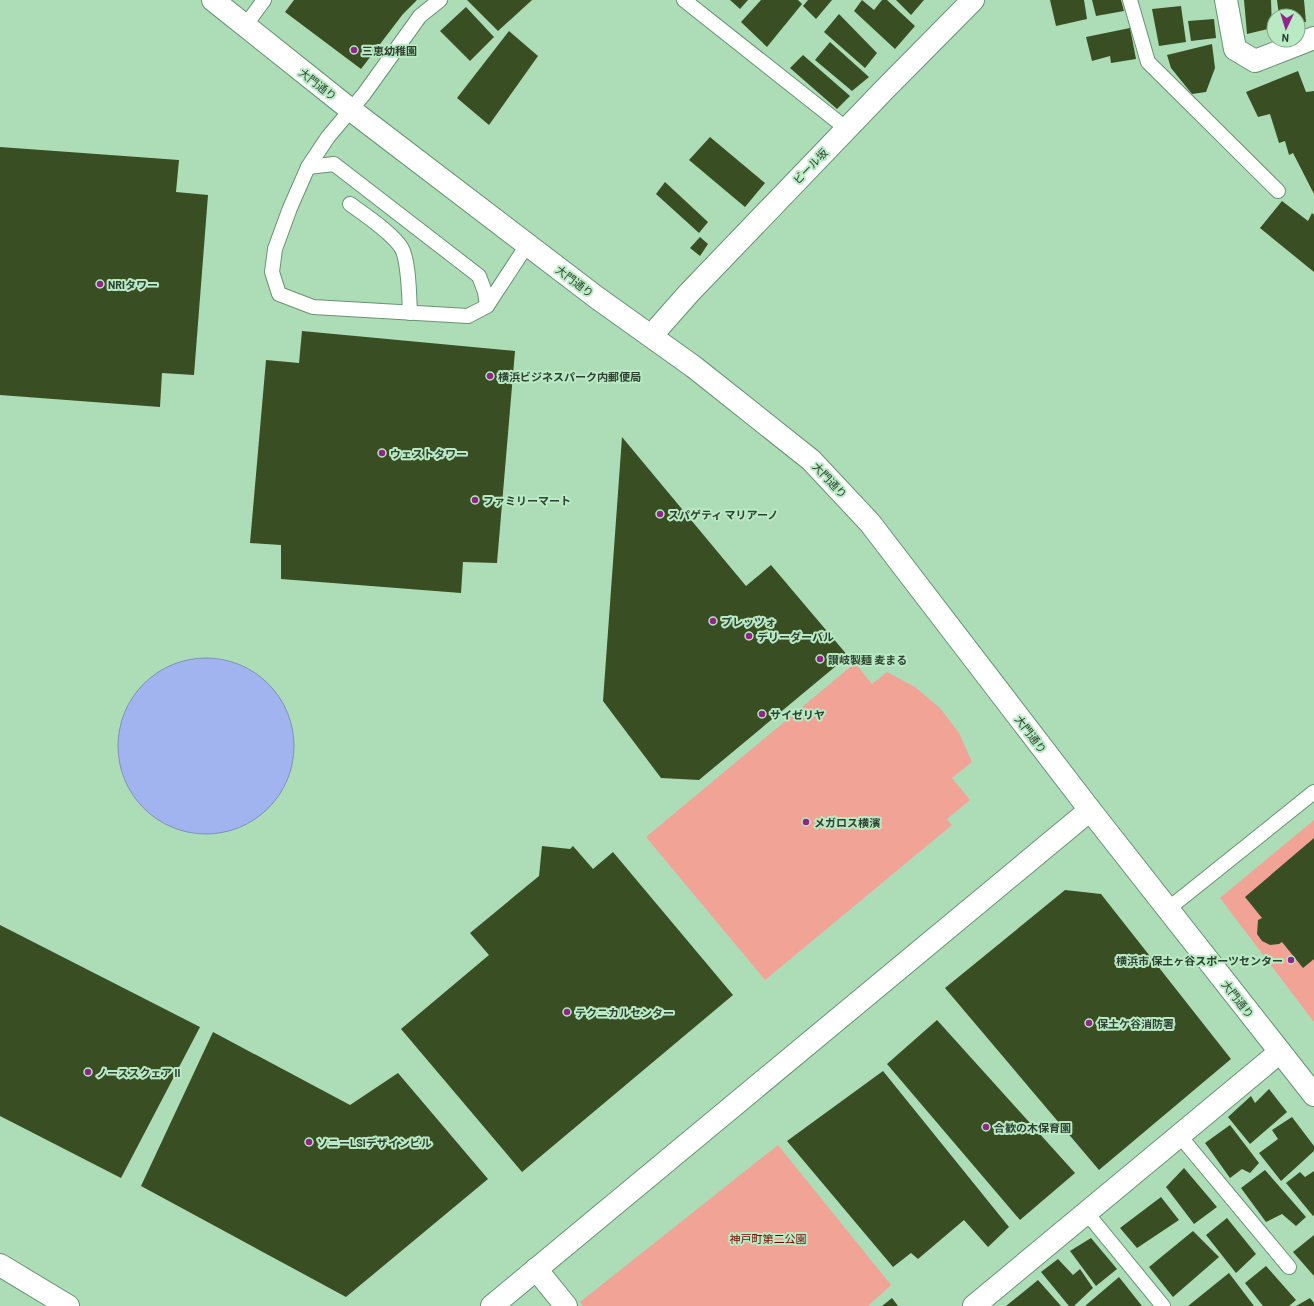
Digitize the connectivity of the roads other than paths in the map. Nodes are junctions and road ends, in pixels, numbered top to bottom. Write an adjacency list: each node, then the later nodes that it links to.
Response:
1 (213, 0): 8 (street, 大門通り)
2 (264, 0): 8 (lane)
3 (440, 0): 10 (lane)
4 (684, 0): 11 (lane)
5 (1130, 0): 13 (lane)
6 (1226, 0): 9 (street)
7 (970, 1): 11 (street, ビール坂)
8 (245, 26): 10 (street, 大門通り)
9 (1314, 38)
10 (351, 110): 12 (lane); 15 (street, 大門通り)
11 (847, 129): 18 (street, ビール坂)
12 (308, 167): 16 (lane); 17 (lane)
13 (1278, 191)
14 (350, 204): 17 (lane)
15 (527, 245): 16 (lane); 18 (street, 大門通り)
16 (487, 306): 17 (lane)
17 (410, 313)
18 (651, 336): 20 (street, 大門通り)
19 (1314, 792): 21 (lane)
20 (1090, 810): 21 (street, 大門通り); 28 (street)
21 (1168, 909): 22 (street, 大門通り)
22 (1280, 1052): 23 (street, 大門通り); 24 (street)
23 (1314, 1096)
24 (1179, 1135): 25 (street); 27 (lane)
25 (1086, 1212): 32 (street); 33 (lane)
26 (0, 1266): 29 (street)
27 (1289, 1267)
28 (536, 1269): 30 (street); 31 (street)
29 (68, 1306)
30 (492, 1306)
31 (566, 1306)
32 (974, 1306)
33 (1163, 1306)

